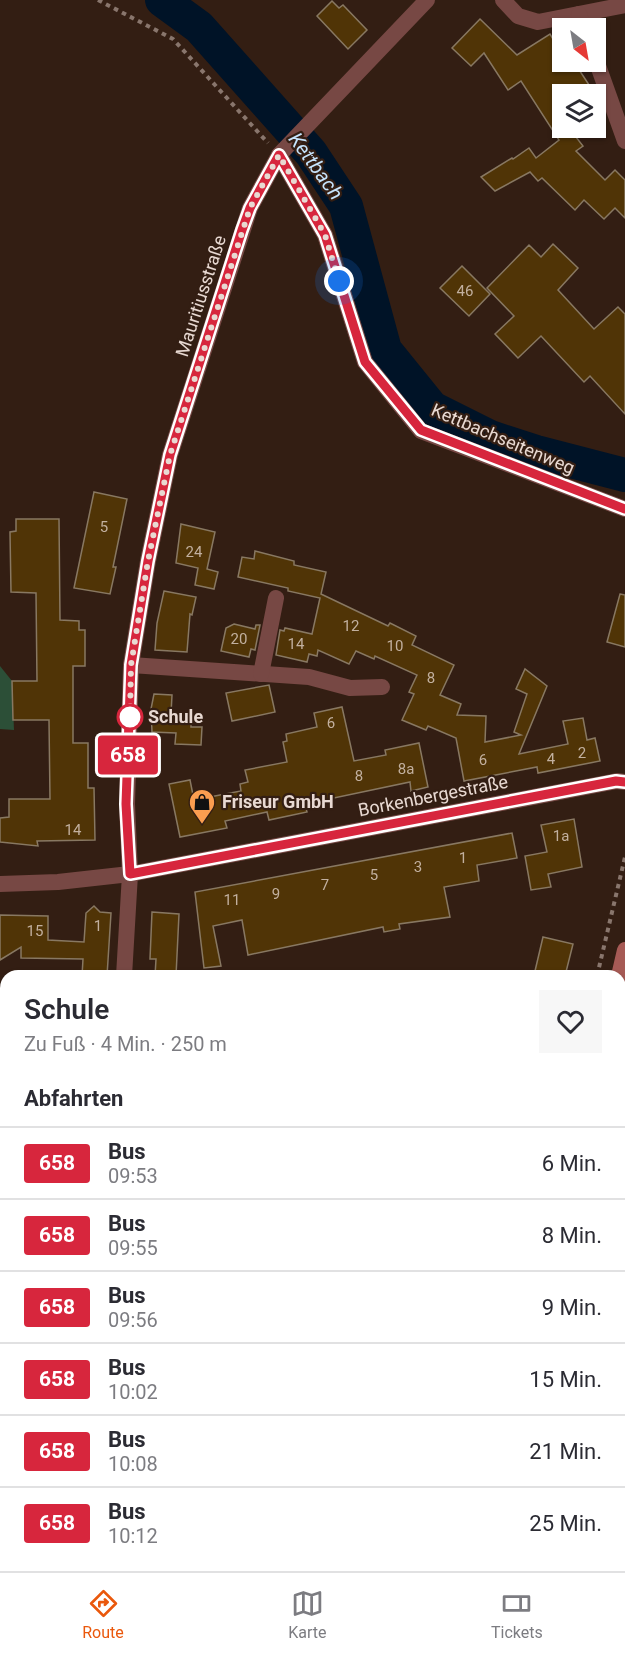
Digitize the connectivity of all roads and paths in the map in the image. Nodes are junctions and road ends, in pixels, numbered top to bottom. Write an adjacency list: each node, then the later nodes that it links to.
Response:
1 (98, 0): 9 (path)
2 (427, 0): 9 (street, Mauritiusstraße)
3 (503, 0): 6 (street)
4 (625, 5): 5 (street)
5 (590, 18)
6 (552, 22)
7 (600, 72): 8 (street)
8 (624, 137)
9 (283, 151): 10 (street, Kettbachseitenweg); 12 (street, Mauritiusstraße)
10 (625, 509)
11 (276, 598): 13 (street)
12 (131, 665): 13 (street); 17 (street, Mauritiusstraße)
13 (261, 674): 14 (street)
14 (382, 687)
15 (625, 782): 17 (street, Borkenbergestraße)
16 (625, 857): 21 (path)
17 (130, 874): 18 (street, Borkenbergestraße); 20 (street, Mauritiusstraße)
18 (0, 884)
19 (625, 950): 22 (main road)
20 (124, 970)
21 (598, 970)
22 (620, 970)

